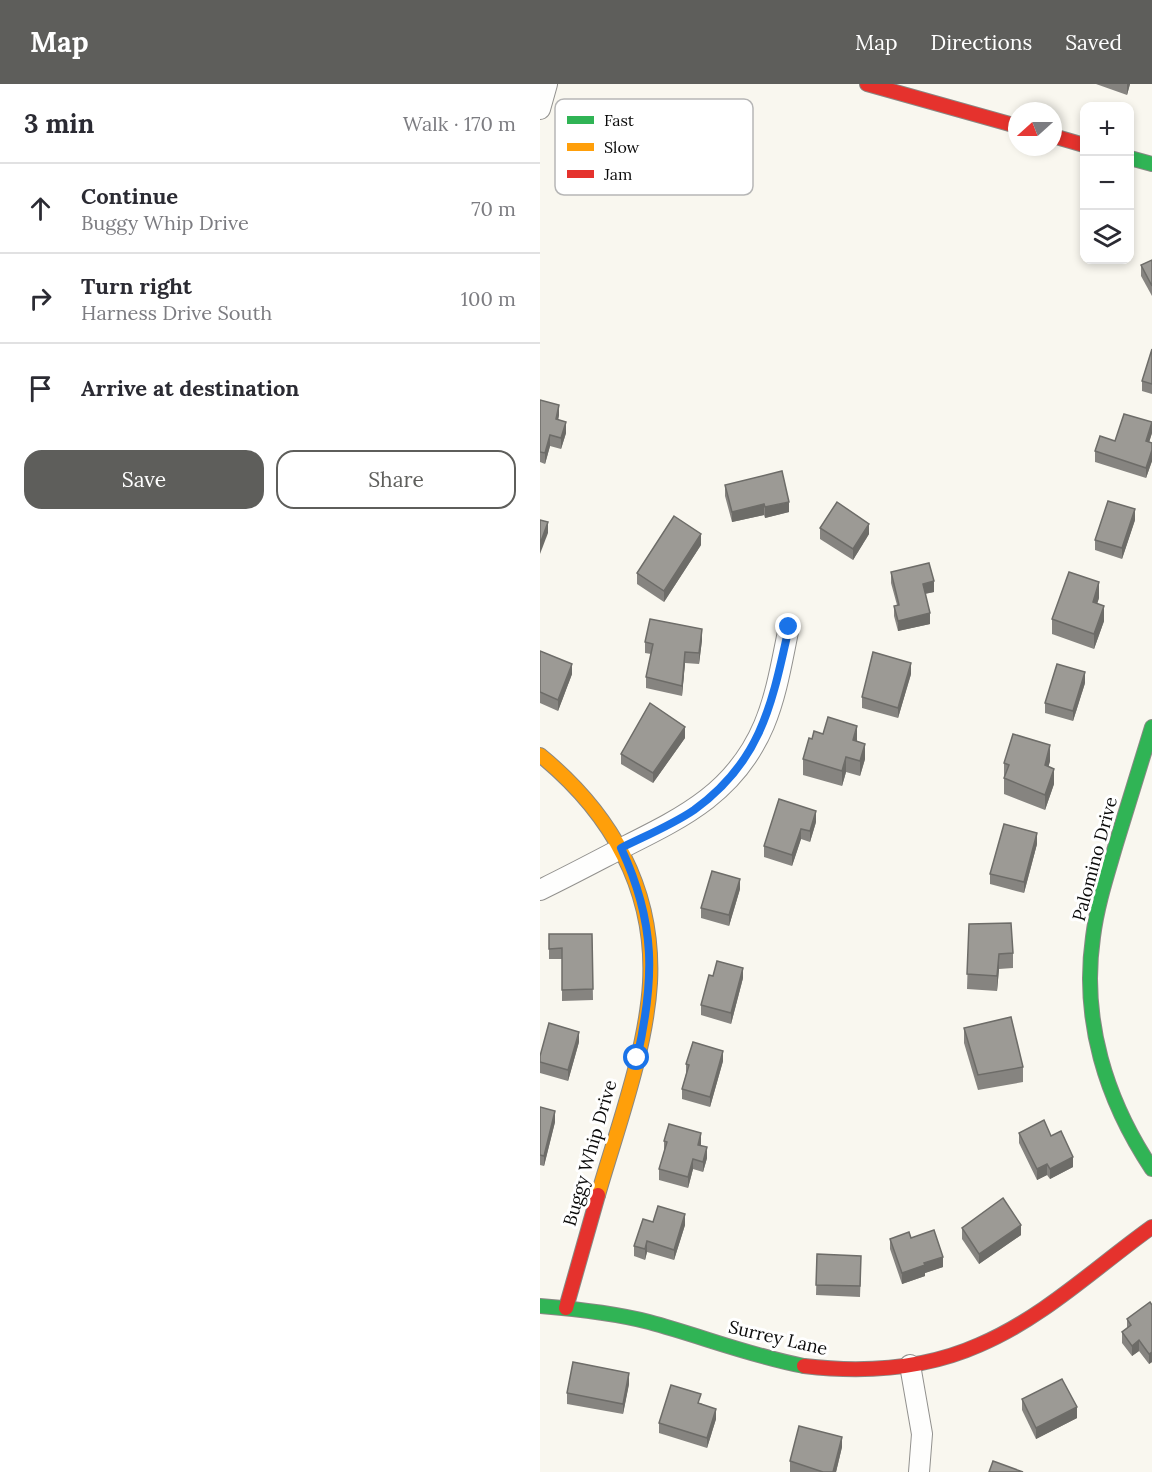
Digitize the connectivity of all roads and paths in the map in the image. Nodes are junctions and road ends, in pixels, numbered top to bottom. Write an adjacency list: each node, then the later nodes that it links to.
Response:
1 (547, 84): 3 (street)
2 (867, 84): 4 (street)
3 (540, 109)
4 (1008, 123)
5 (1062, 139): 6 (street)
6 (1080, 144)
7 (1134, 159): 8 (street)
8 (1152, 164)
9 (789, 627): 12 (street)
10 (1152, 727): 14 (street, Palomino Drive)
11 (540, 755): 12 (street, Buggy Whip Drive)
12 (621, 848): 13 (street); 17 (street, Buggy Whip Drive)
13 (540, 890)
14 (1152, 1169)
15 (1152, 1227): 18 (street, Surrey Lane)
16 (540, 1306): 17 (street, Surrey Lane)
17 (566, 1308): 18 (street, Surrey Lane)
18 (910, 1365): 19 (street)
19 (919, 1472)

